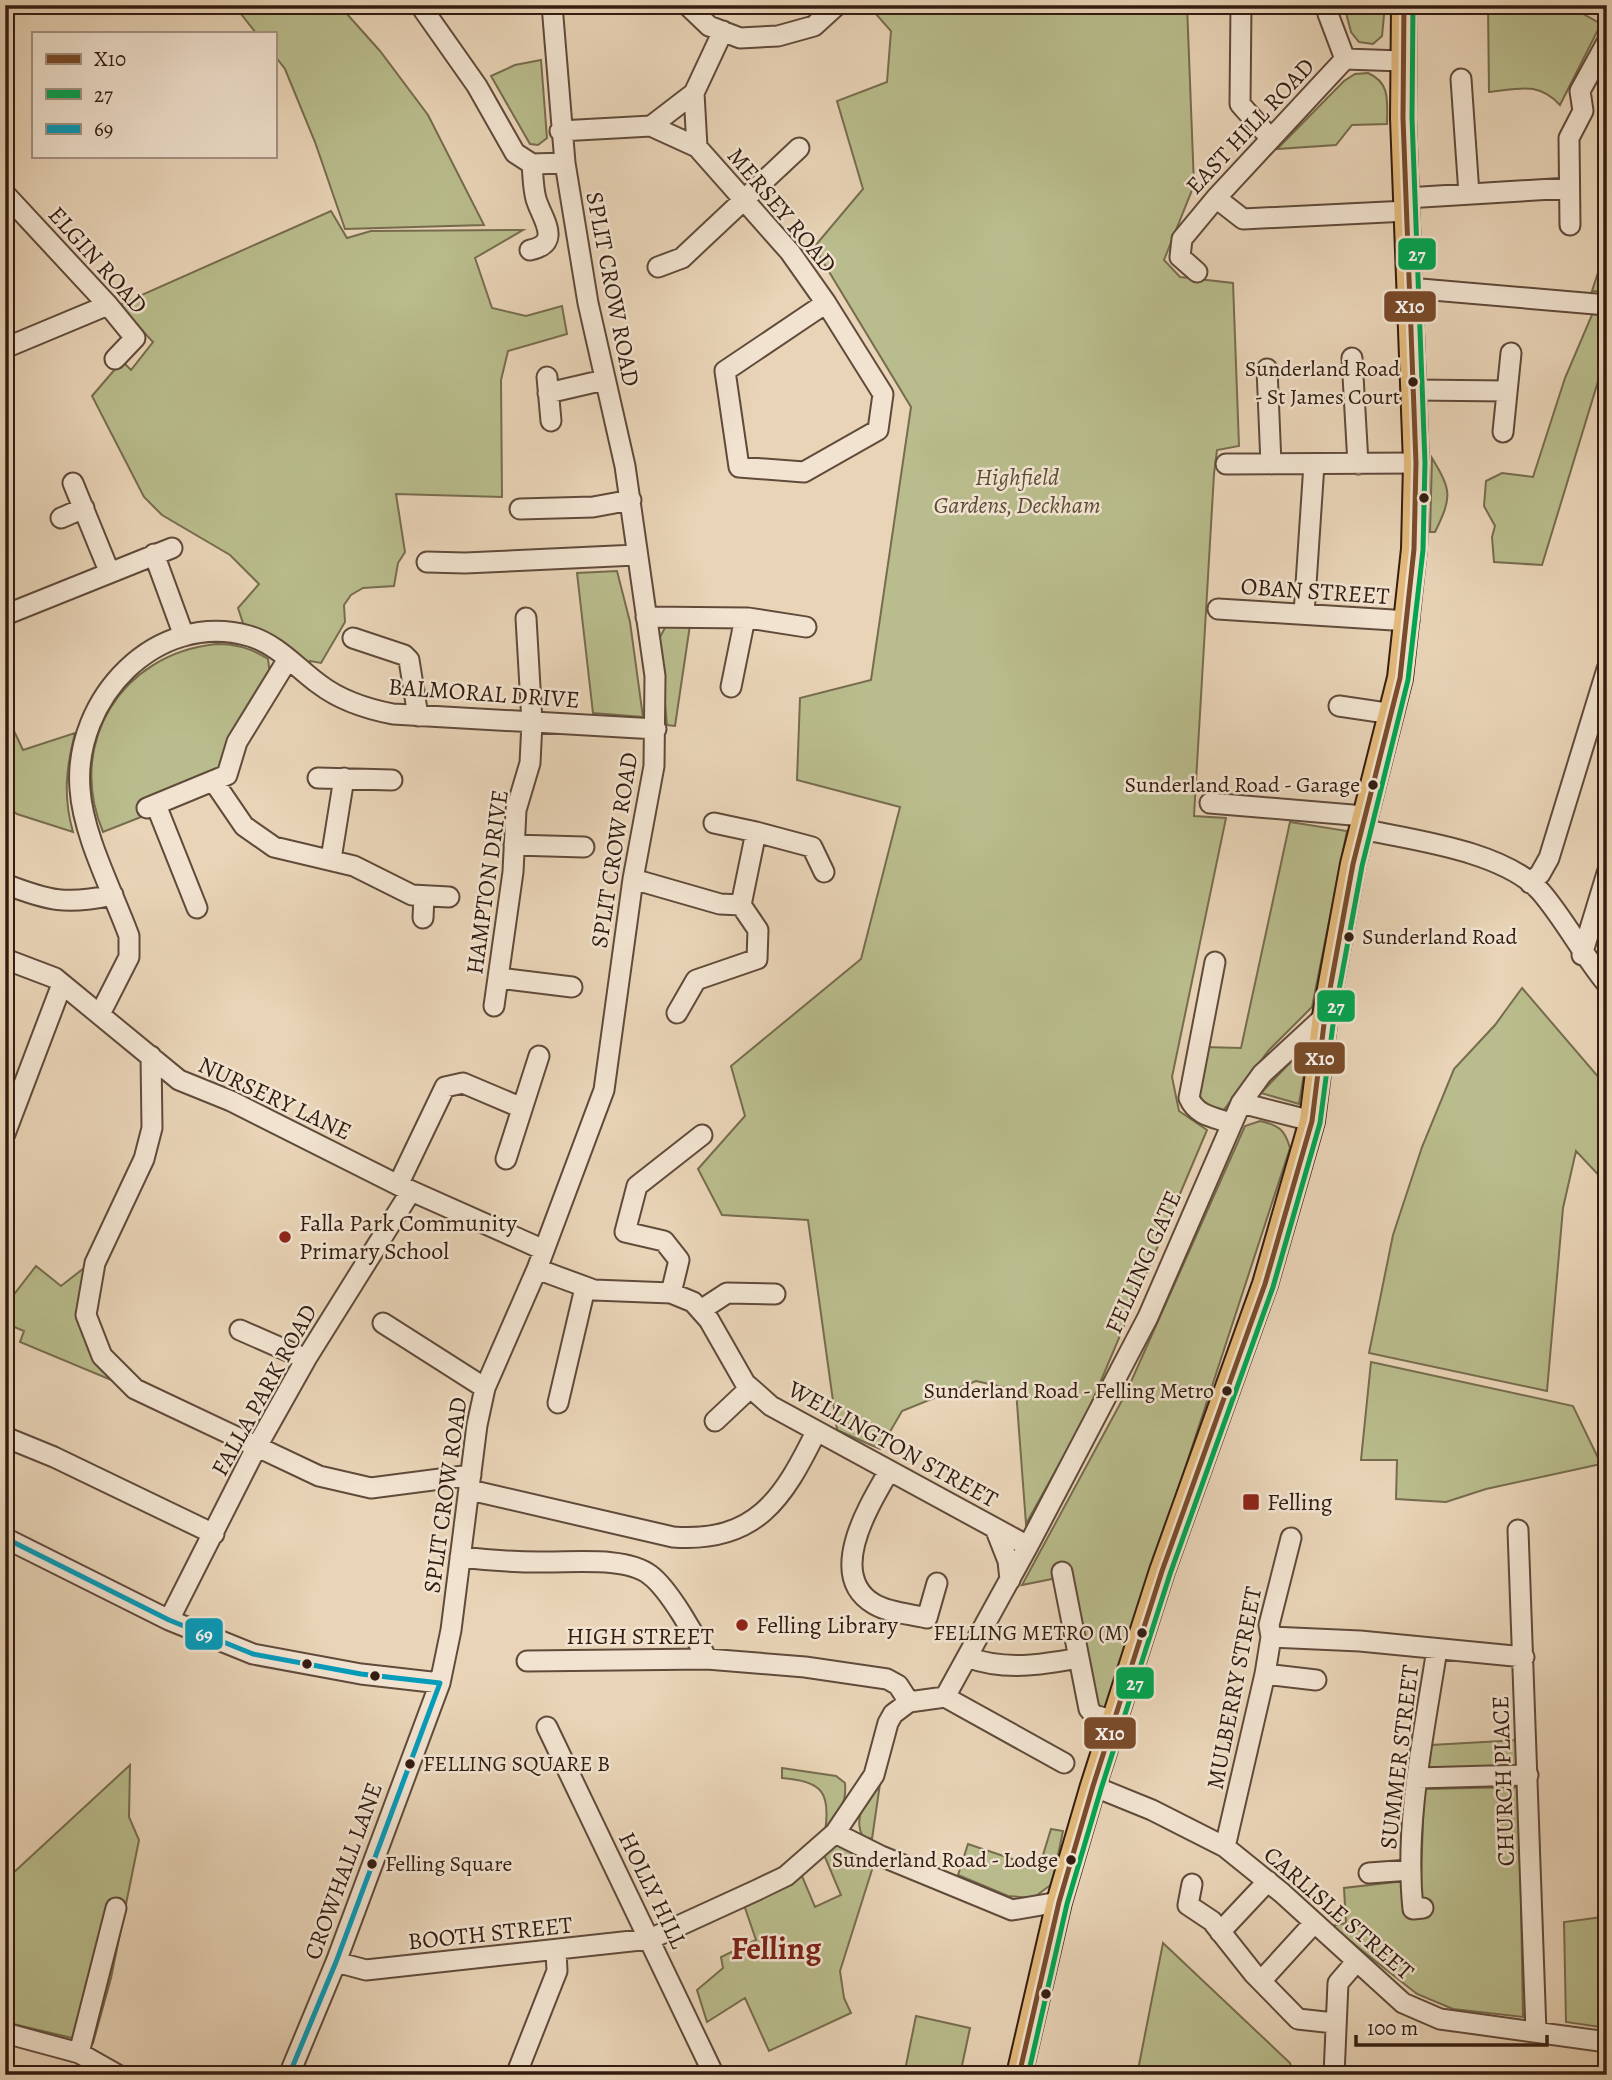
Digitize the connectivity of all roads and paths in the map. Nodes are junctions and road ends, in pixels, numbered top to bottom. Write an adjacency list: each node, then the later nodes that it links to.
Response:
1 (420, 5): 20 (street)
2 (552, 5): 15 (street, SPLIT CROW ROAD)
3 (687, 5): 8 (street)
4 (837, 5): 8 (street)
5 (1241, 5): 16 (street)
6 (1328, 5): 10 (street)
7 (1405, 5): 11 (main road)
8 (723, 31): 13 (street)
9 (1607, 41): 21 (street)
10 (1345, 59): 11 (street, EAST HILL ROAD); 16 (street, EAST HILL ROAD)
11 (1402, 61): 26 (main road)
12 (1469, 91): 23 (street)
13 (694, 93): 14 (street); 17 (street)
14 (651, 126): 15 (street, MERSEY ROAD); 17 (street, MERSEY ROAD)
15 (560, 131): 19 (street, SPLIT CROW ROAD)
16 (1271, 139): 24 (street, EAST HILL ROAD)
17 (697, 147): 25 (street, MERSEY ROAD)
18 (799, 148): 25 (street)
19 (565, 163): 20 (street); 40 (street, SPLIT CROW ROAD)
20 (533, 164): 28 (street)
21 (1569, 188): 23 (street); 27 (street)
22 (5, 194): 33 (street, ELGIN ROAD)
23 (1469, 194): 26 (street)
24 (1216, 198): 26 (street); 30 (street, EAST HILL ROAD)
25 (745, 201): 29 (street); 32 (street, MERSEY ROAD)
26 (1406, 204): 31 (main road)
27 (1570, 225)
28 (530, 250)
29 (658, 267)
30 (1197, 272)
31 (1409, 288): 34 (street); 41 (main road)
32 (826, 303): 32 (street, MERSEY ROAD)
33 (108, 305): 35 (street); 38 (street, ELGIN ROAD)
34 (1607, 306)
35 (5, 348)
36 (1511, 352): 42 (street)
37 (1352, 358): 49 (street)
38 (115, 359)
39 (1268, 369): 47 (street)
40 (604, 380): 43 (street); 51 (street, SPLIT CROW ROAD)
41 (1414, 390): 42 (street); 45 (main road)
42 (1507, 391): 44 (street)
43 (551, 421)
44 (1503, 432)
45 (1416, 463): 49 (street); 64 (main road)
46 (1226, 464): 47 (street)
47 (1271, 464): 48 (street)
48 (1314, 464): 49 (street); 59 (street)
49 (1358, 464)
50 (73, 483): 52 (street)
51 (631, 500): 53 (street); 55 (street, SPLIT CROW ROAD)
52 (84, 508): 54 (street); 57 (street)
53 (520, 509)
54 (61, 518)
55 (636, 555): 56 (street); 61 (street, SPLIT CROW ROAD)
56 (427, 562)
57 (110, 571): 60 (street); 66 (street)
58 (1218, 609): 59 (street, OBAN STREET)
59 (1304, 614): 64 (street, OBAN STREET)
60 (5, 615)
61 (646, 617): 63 (street); 77 (street, SPLIT CROW ROAD)
62 (526, 618): 69 (street, HAMPTON DRIVE)
63 (745, 618): 65 (street); 72 (street)
64 (1409, 621): 74 (main road)
65 (806, 627)
66 (184, 636): 68 (street, BALMORAL DRIVE); 94 (street, BALMORAL DRIVE)
67 (353, 638): 75 (street)
68 (288, 659): 75 (street, BALMORAL DRIVE); 81 (street)
69 (528, 660): 70 (street); 76 (street, HAMPTON DRIVE)
70 (508, 662)
71 (1607, 669): 92 (street)
72 (730, 687)
73 (1339, 706): 74 (street)
74 (1393, 714): 83 (main road)
75 (418, 716): 76 (street, BALMORAL DRIVE)
76 (532, 722): 77 (street, BALMORAL DRIVE); 86 (street, HAMPTON DRIVE)
77 (656, 729): 91 (street, SPLIT CROW ROAD)
78 (318, 778): 79 (street)
79 (344, 778): 80 (street); 88 (street)
80 (392, 780)
81 (214, 782): 88 (street); 98 (street)
82 (1210, 803): 83 (street)
83 (1362, 822): 92 (street); 110 (main road)
84 (714, 823): 85 (street)
85 (756, 832): 89 (street); 97 (street)
86 (514, 845): 87 (street); 103 (street, HAMPTON DRIVE)
87 (584, 847)
88 (331, 859): 95 (street)
89 (824, 872)
90 (1607, 873): 100 (street)
91 (633, 879): 97 (street); 121 (street, SPLIT CROW ROAD)
92 (1530, 883): 100 (street)
93 (5, 884): 94 (street)
94 (113, 895): 109 (street, BALMORAL DRIVE)
95 (424, 896): 96 (street); 99 (street)
96 (449, 897)
97 (741, 905): 108 (street)
98 (197, 908)
99 (423, 918)
100 (1582, 955): 105 (street)
101 (5, 959): 104 (street, NURSERY LANE)
102 (1215, 962): 116 (street)
103 (499, 978): 106 (street); 107 (street, HAMPTON DRIVE)
104 (62, 984): 109 (street, NURSERY LANE); 117 (street)
105 (1607, 984)
106 (572, 987)
107 (494, 1006)
108 (677, 1013)
109 (100, 1014): 111 (street, NURSERY LANE)
110 (1325, 1016): 113 (street, FELLING GATE); 115 (main road)
111 (151, 1056): 120 (street, NURSERY LANE); 136 (street)
112 (539, 1056): 114 (street)
113 (1241, 1103): 115 (street); 116 (street, FELLING GATE)
114 (522, 1108): 119 (street); 120 (street, FALLA PARK ROAD)
115 (1312, 1121): 162 (main road)
116 (1231, 1123): 144 (street, FELLING GATE)
117 (5, 1134)
118 (702, 1135): 124 (street)
119 (506, 1159)
120 (405, 1188): 121 (street, NURSERY LANE); 129 (street, FALLA PARK ROAD)
121 (544, 1250): 122 (street, SPLIT CROW ROAD)
122 (537, 1269): 123 (street); 130 (street, SPLIT CROW ROAD)
123 (585, 1288): 124 (street); 132 (street)
124 (671, 1293): 126 (street)
125 (775, 1294): 126 (street)
126 (701, 1310): 131 (street, WELLINGTON STREET)
127 (383, 1323): 130 (street)
128 (240, 1330): 129 (street)
129 (306, 1359): 136 (street, FALLA PARK ROAD)
130 (485, 1388): 138 (street, SPLIT CROW ROAD)
131 (750, 1388): 133 (street); 134 (street, WELLINGTON STREET)
132 (558, 1403)
133 (715, 1421)
134 (817, 1432): 137 (street, WELLINGTON STREET); 138 (street)
135 (5, 1437): 141 (street)
136 (256, 1448): 138 (street); 141 (street, FALLA PARK ROAD)
137 (888, 1471): 139 (street, WELLINGTON STREET); 148 (street)
138 (470, 1483): 145 (street, SPLIT CROW ROAD)
139 (995, 1528): 144 (street, WELLINGTON STREET); 147 (street)
140 (1518, 1530): 153 (street, CHURCH PLACE)
141 (214, 1534): 149 (street, FALLA PARK ROAD)
142 (5, 1538): 149 (street)
143 (1291, 1538): 150 (street, MULBERRY STREET)
144 (1028, 1546): 147 (street, FELLING GATE)
145 (460, 1557): 155 (street); 159 (street, SPLIT CROW ROAD)
146 (1062, 1572): 154 (street)
147 (1010, 1580): 152 (street, FELLING GATE)
148 (937, 1583)
149 (169, 1620): 159 (street)
150 (1270, 1637): 151 (street); 157 (street, MULBERRY STREET)
151 (1437, 1649): 153 (street); 166 (street, SUMMER STREET)
152 (967, 1657): 154 (street); 160 (street, FELLING GATE)
153 (1524, 1657): 165 (street, CHURCH PLACE)
154 (1079, 1658): 162 (street)
155 (707, 1659): 156 (street, HIGH STREET); 161 (street, HIGH STREET)
156 (527, 1661)
157 (1265, 1674): 158 (street); 169 (street, MULBERRY STREET)
158 (1316, 1680)
159 (440, 1683): 181 (street, CROWHALL LANE)
160 (944, 1697): 161 (street); 164 (street)
161 (909, 1702): 168 (street, BOOTH STREET)
162 (1115, 1721): 167 (main road)
163 (547, 1727): 179 (street, HOLLY HILL)
164 (1064, 1763)
165 (1528, 1774): 166 (street); 185 (street, CHURCH PLACE)
166 (1417, 1778): 170 (street, SUMMER STREET)
167 (1093, 1786): 169 (street, CARLISLE STREET); 174 (main road)
168 (835, 1833): 174 (street); 179 (street, BOOTH STREET)
169 (1225, 1847): 172 (street, CARLISLE STREET)
170 (1410, 1870): 171 (street, SUMMER STREET); 175 (street, SUMMER STREET)
171 (1369, 1873)
172 (1268, 1881): 177 (street, CARLISLE STREET); 178 (street)
173 (1192, 1884): 178 (street)
174 (1059, 1902): 193 (main road)
175 (1423, 1908)
176 (116, 1909): 188 (street)
177 (1314, 1923): 182 (street, CARLISLE STREET); 183 (street)
178 (1220, 1932): 183 (street)
179 (650, 1939): 180 (street, BOOTH STREET); 192 (street, HOLLY HILL)
180 (556, 1951): 181 (street, BOOTH STREET); 191 (street)
181 (337, 1962): 190 (street, CROWHALL LANE)
182 (1356, 1962): 184 (street); 185 (street, CARLISLE STREET)
183 (1261, 1981): 184 (street)
184 (1334, 2023): 194 (street)
185 (1536, 2032): 187 (street, CARLISLE STREET)
186 (5, 2033): 188 (street)
187 (1607, 2042)
188 (79, 2053): 189 (street)
189 (118, 2075)
190 (289, 2075)
191 (516, 2075)
192 (714, 2075)
193 (1018, 2075)
194 (1334, 2075)

